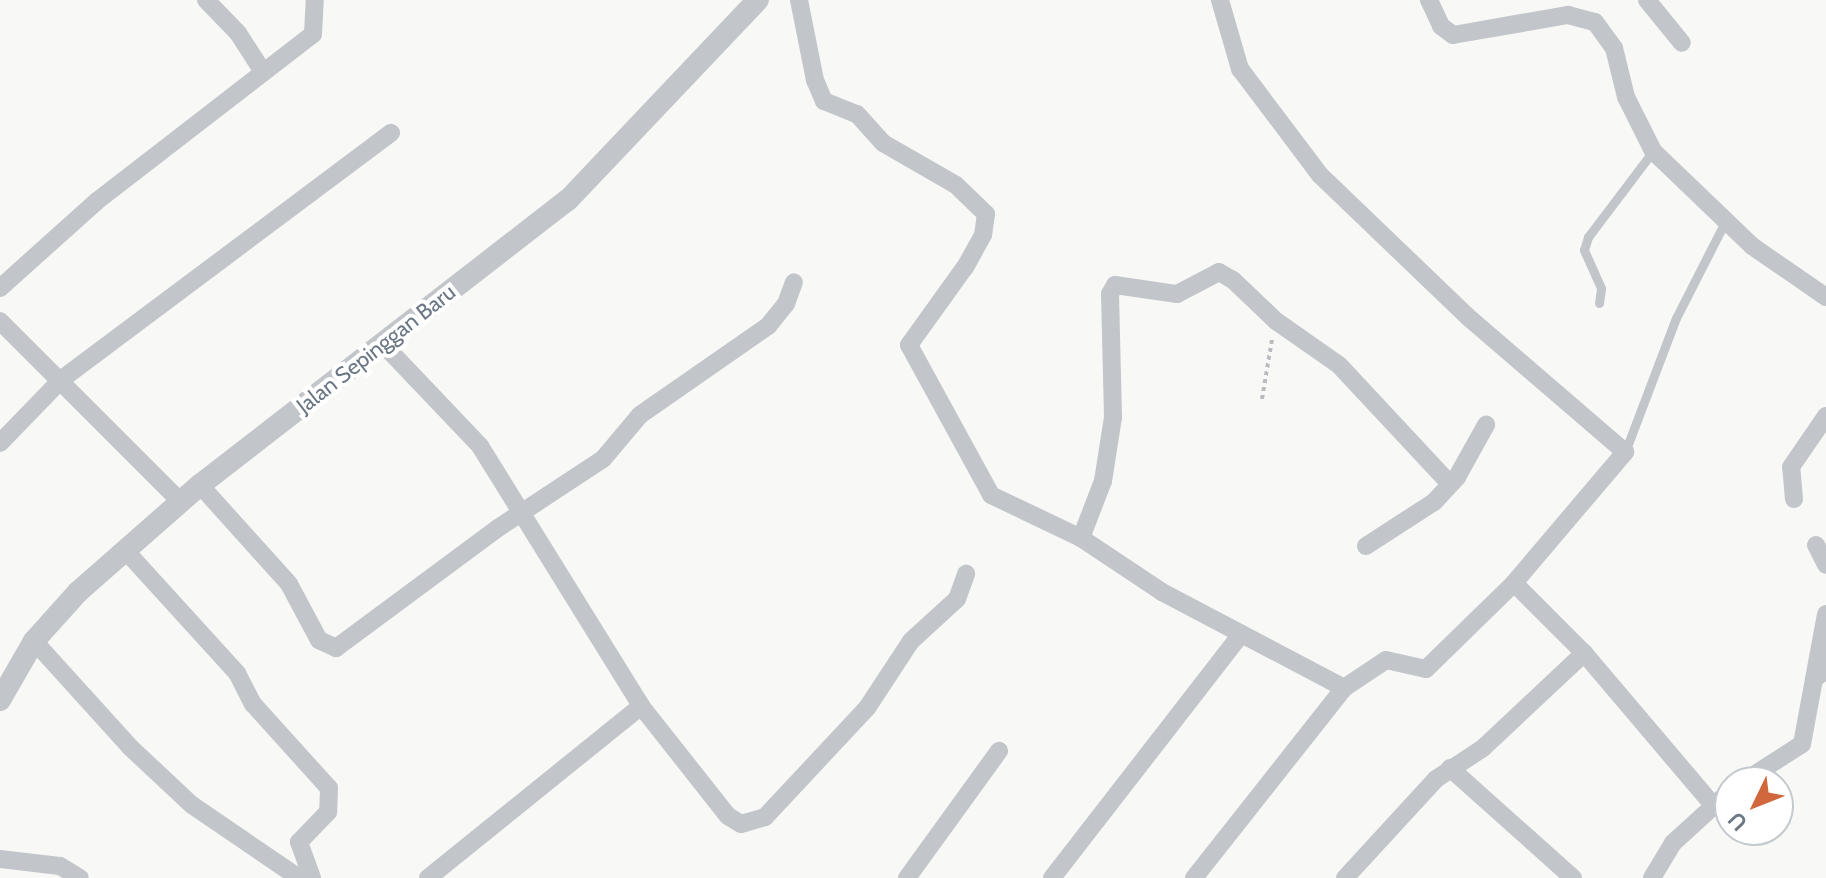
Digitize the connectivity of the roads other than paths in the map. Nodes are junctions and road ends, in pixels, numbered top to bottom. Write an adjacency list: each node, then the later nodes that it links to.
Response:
1 (206, 0): 9 (street)
2 (315, 0): 9 (street)
3 (758, 0): 18 (street, Jalan Sepinggan Baru)
4 (799, 0): 29 (street)
5 (1220, 0): 23 (street)
6 (1429, 0): 11 (street)
7 (1647, 0): 8 (street)
8 (1682, 43)
9 (263, 72): 14 (street)
10 (391, 133): 19 (street)
11 (1653, 151): 12 (street); 16 (lane)
12 (1725, 222): 15 (street); 23 (lane)
13 (794, 282): 28 (street)
14 (0, 288)
15 (1826, 297)
16 (1599, 303)
17 (0, 321): 19 (street)
18 (383, 344): 25 (street, Jalan Sepinggan Baru); 28 (street)
19 (62, 379): 22 (street); 27 (street)
20 (1826, 416): 26 (street)
21 (1486, 425): 24 (street)
22 (0, 443)
23 (1625, 452): 35 (street)
24 (1450, 484): 29 (street); 31 (street)
25 (200, 485): 27 (street, Jalan Sepinggan Baru); 28 (street)
26 (1794, 499)
27 (181, 502): 32 (street, Jalan Sepinggan Baru)
28 (521, 512): 43 (street)
29 (1081, 538): 37 (street)
30 (1816, 545): 33 (street)
31 (1366, 546)
32 (125, 550): 38 (street, Jalan Sepinggan Baru); 52 (street)
33 (1826, 565)
34 (966, 574): 43 (street)
35 (1514, 583): 39 (street); 41 (street)
36 (1826, 614): 40 (street)
37 (1241, 634): 41 (street); 55 (street)
38 (34, 641): 42 (street, Jalan Sepinggan Baru); 51 (street)
39 (1584, 653): 46 (street); 48 (street)
40 (1820, 674): 45 (street)
41 (1344, 688): 56 (street)
42 (0, 700)
43 (641, 706): 53 (street)
44 (999, 751): 54 (street)
45 (1768, 766)
46 (1450, 768): 57 (street); 58 (street)
47 (1714, 801): 48 (street)
48 (1711, 803): 59 (street)
49 (0, 859): 50 (street)
50 (80, 878)
51 (299, 878)
52 (312, 878)
53 (428, 878)
54 (907, 878)
55 (1052, 878)
56 (1194, 878)
57 (1345, 878)
58 (1573, 878)
59 (1652, 878)

